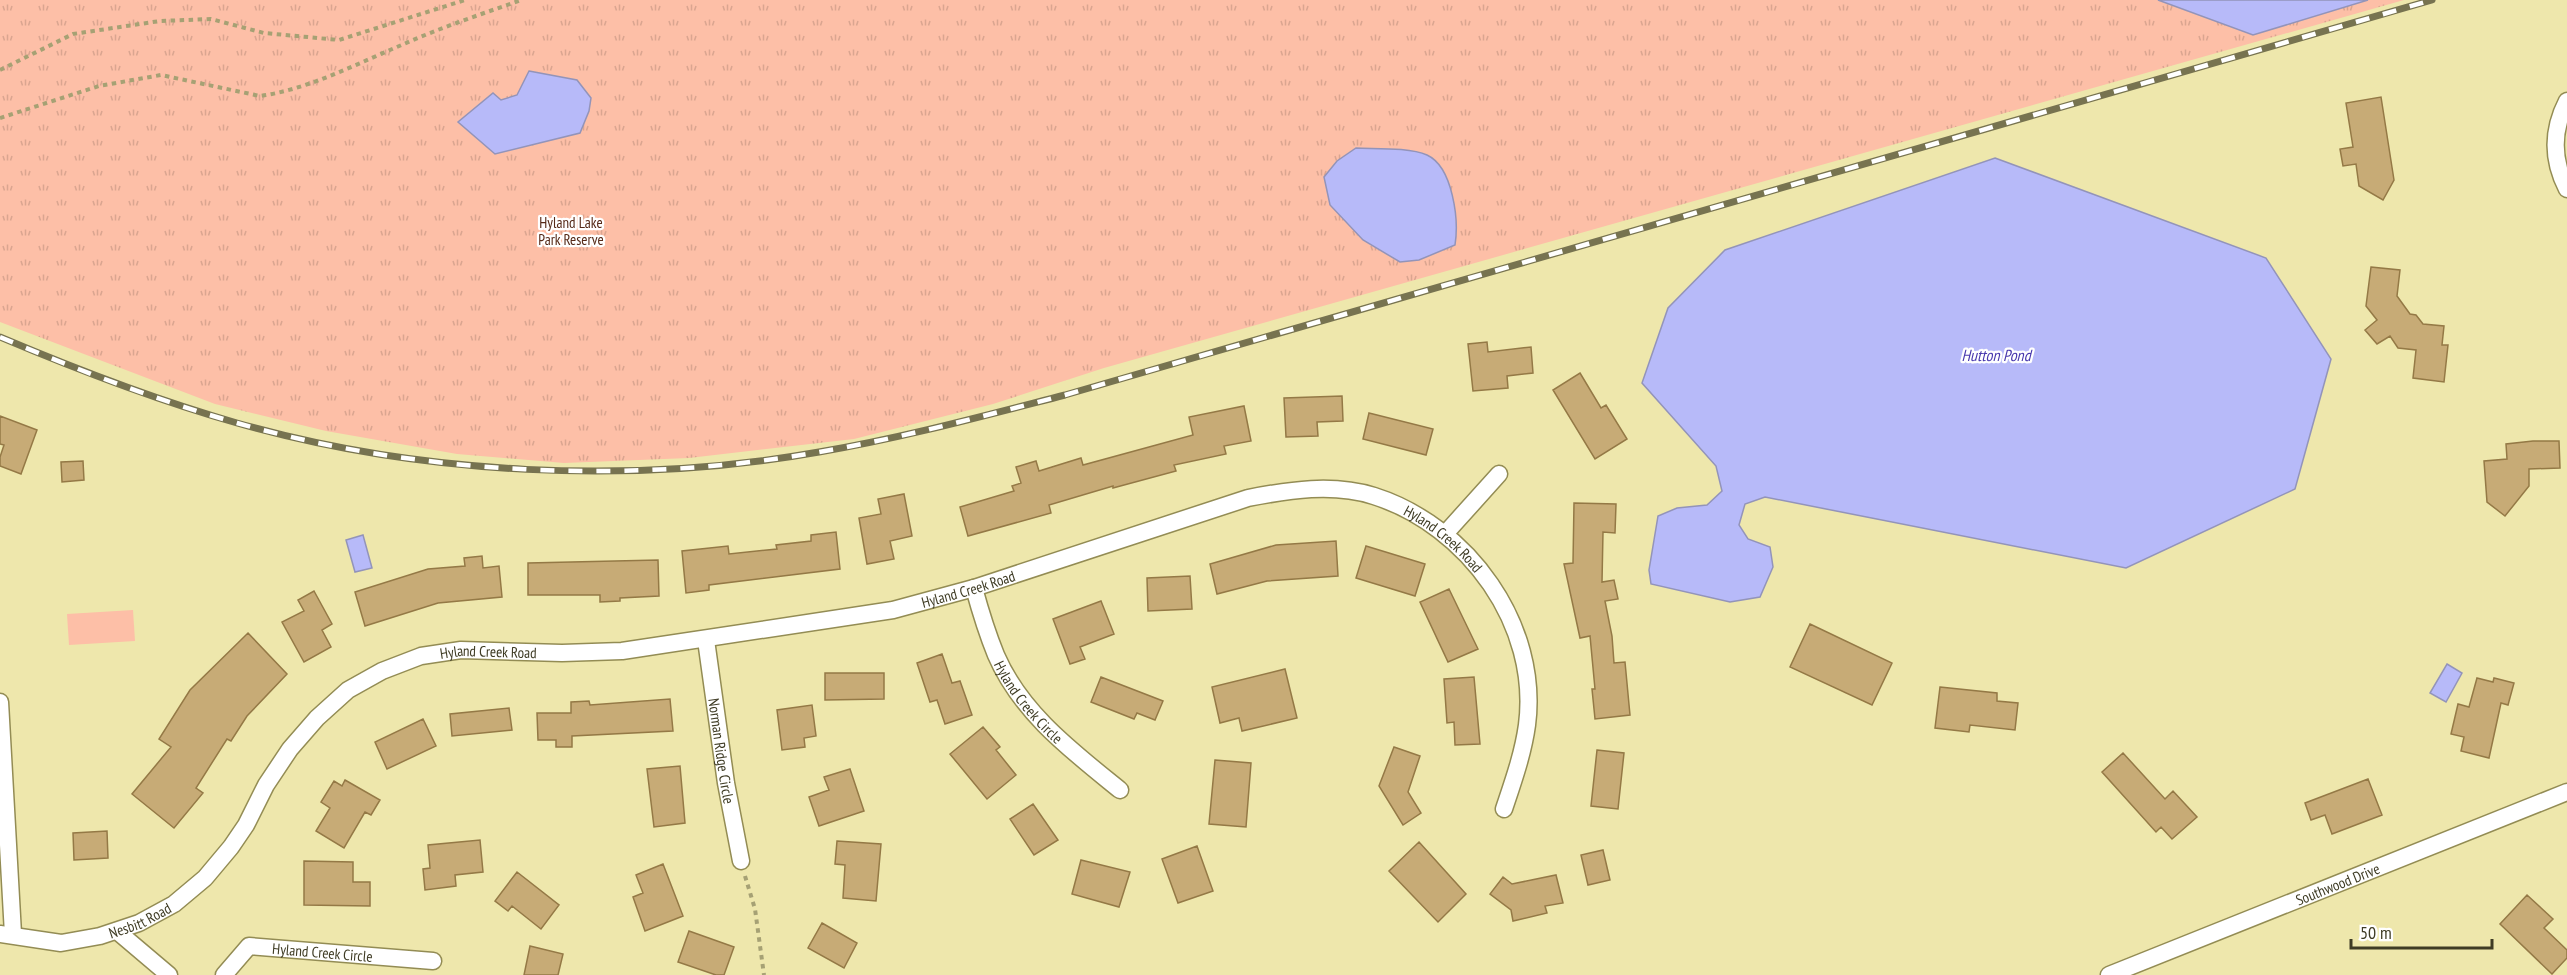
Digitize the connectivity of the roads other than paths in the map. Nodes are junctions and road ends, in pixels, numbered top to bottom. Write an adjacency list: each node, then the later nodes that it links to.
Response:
1 (2567, 102): 2 (street)
2 (2567, 189)
3 (1499, 474): 4 (street)
4 (1445, 534): 5 (street, Hyland Creek Road); 10 (street, Hyland Creek Road)
5 (974, 588): 6 (street, Hyland Creek Road); 8 (street, Hyland Creek Circle)
6 (706, 640): 11 (street, Hyland Creek Road); 12 (street, Norman Ridge Circle)
7 (0, 702): 14 (street)
8 (1120, 790)
9 (2567, 792): 18 (street, Southwood Drive)
10 (1504, 809)
11 (246, 825): 13 (street, Nesbitt Road)
12 (741, 861)
13 (117, 931): 14 (street, Nesbitt Road); 16 (street)
14 (7, 934)
15 (434, 961): 17 (street, Hyland Creek Circle)
16 (169, 975)
17 (224, 975)
18 (2109, 975)

